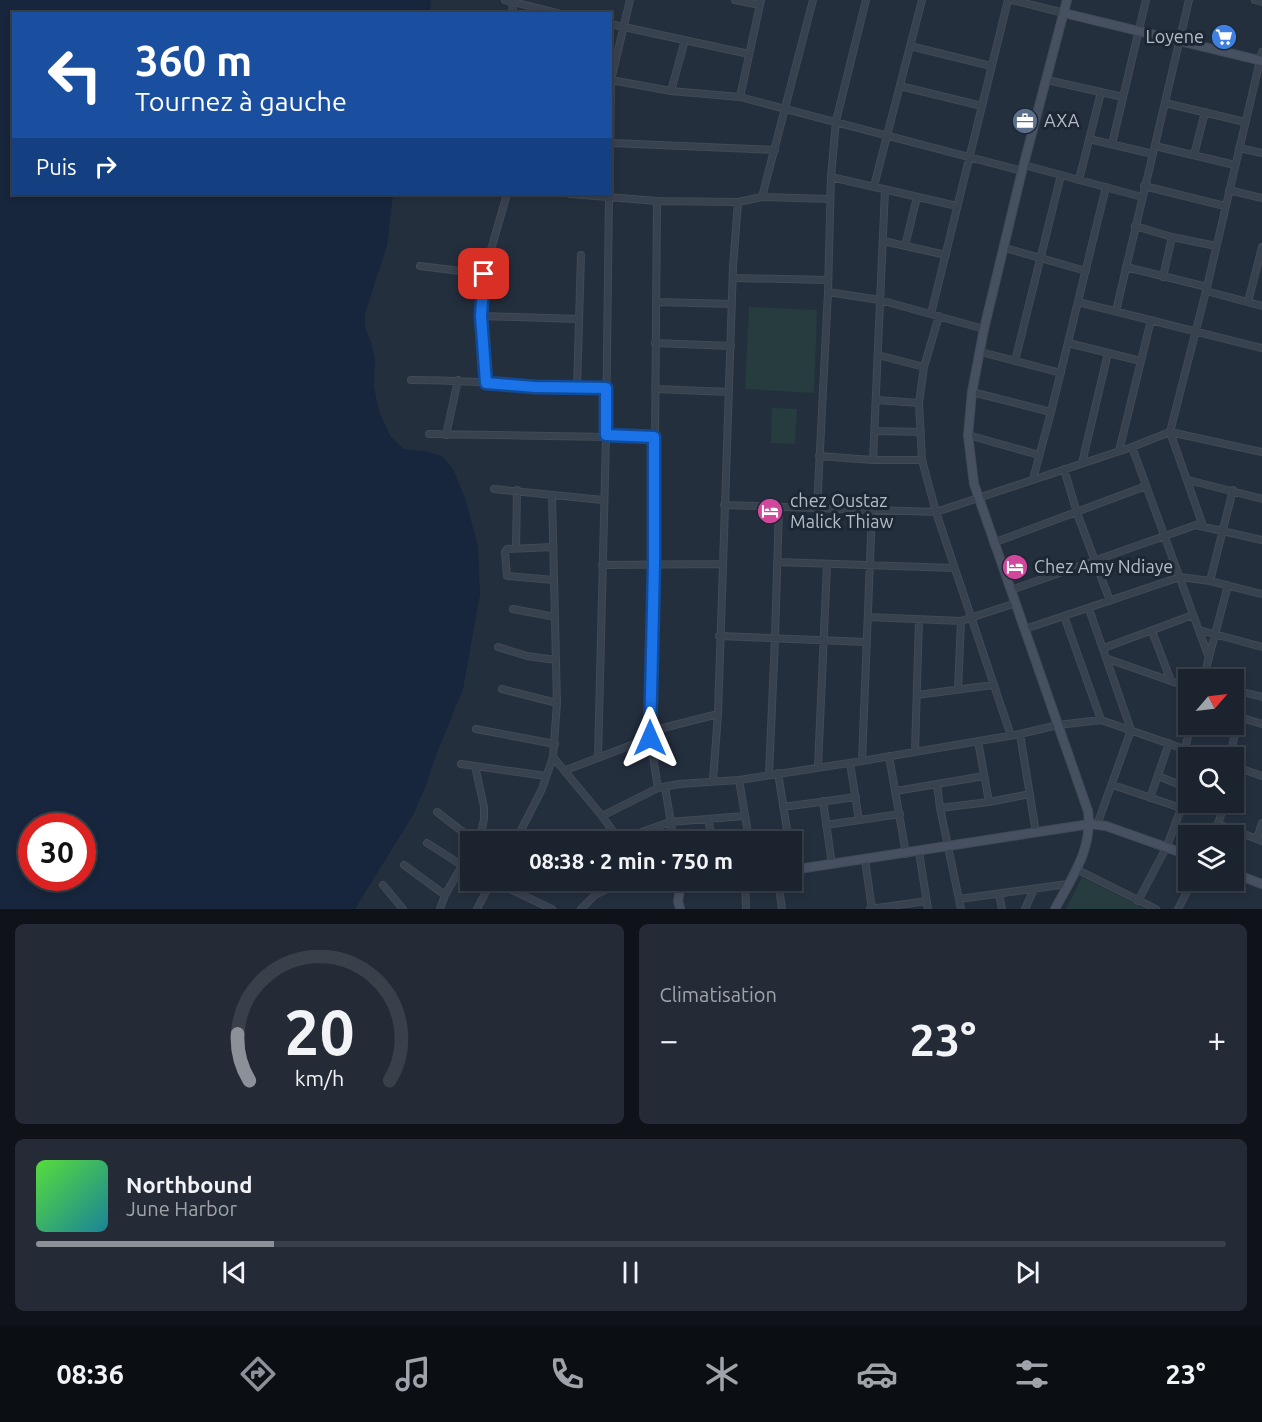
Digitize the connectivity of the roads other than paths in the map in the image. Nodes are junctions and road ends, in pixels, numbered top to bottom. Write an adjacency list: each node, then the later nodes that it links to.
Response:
1 (630, 0): 17 (street)
2 (735, 0): 13 (street)
3 (813, 0): 35 (street)
4 (866, 0): 37 (street)
5 (922, 0): 21 (street)
6 (1010, 0): 15 (street); 24 (street)
7 (1067, 0): 15 (main road)
8 (1146, 0): 18 (street)
9 (1189, 0): 20 (street)
10 (1255, 0): 12 (street)
11 (509, 1): 14 (street)
12 (1262, 2)
13 (760, 3): 22 (street)
14 (553, 12)
15 (1064, 14): 18 (main road); 27 (main road)
16 (612, 24): 17 (street)
17 (624, 27): 19 (street); 25 (street)
18 (1138, 31): 20 (main road); 32 (street)
19 (685, 40): 22 (street); 29 (street)
20 (1180, 41): 23 (main road); 33 (street)
21 (910, 46): 24 (street); 28 (street)
22 (749, 54): 31 (street)
23 (1261, 58): 38 (street)
24 (991, 66): 34 (street)
25 (612, 76)
26 (612, 80): 29 (street)
27 (1047, 80): 30 (street); 51 (main road)
28 (900, 86): 34 (street); 39 (street)
29 (671, 91): 31 (street)
30 (1101, 92): 32 (street); 40 (street)
31 (740, 97): 35 (street)
32 (1123, 97): 42 (street)
33 (1165, 103): 36 (street); 43 (street)
34 (981, 106): 49 (street)
35 (785, 111): 37 (street); 45 (street)
36 (1205, 112): 38 (street); 48 (street)
37 (836, 121): 39 (street); 53 (street)
38 (1245, 122): 44 (street)
39 (887, 136): 49 (street); 55 (street)
40 (1089, 139): 42 (street); 54 (street)
41 (612, 143): 45 (street)
42 (1112, 144): 47 (street)
43 (1155, 146): 47 (street); 48 (street)
44 (1239, 148): 46 (street); 50 (street)
45 (774, 150): 62 (street)
46 (1262, 153)
47 (1153, 154): 56 (street)
48 (1194, 155): 50 (street)
49 (971, 157): 51 (street); 69 (street)
50 (1235, 165): 59 (street)
51 (1023, 168): 52 (street); 77 (main road)
52 (1061, 175): 54 (street); 80 (street)
53 (831, 177): 55 (street); 66 (street)
54 (1079, 180): 57 (street)
55 (874, 186): 58 (street)
56 (1144, 186): 64 (street); 70 (street)
57 (1106, 187): 64 (street); 84 (street)
58 (885, 190): 63 (street); 73 (street)
59 (1229, 190): 65 (street); 70 (street)
60 (507, 195): 85 (street)
61 (609, 195): 67 (street); 119 (street)
62 (762, 197): 66 (street); 68 (street)
63 (917, 197): 69 (street); 74 (street)
64 (1142, 197): 71 (street)
65 (1262, 198)
66 (830, 199): 88 (street)
67 (657, 201): 68 (street); 92 (street)
68 (738, 202): 87 (street)
69 (957, 206): 79 (street)
70 (1225, 207): 75 (street)
71 (1135, 226): 72 (street); 83 (street)
72 (1172, 237): 75 (street); 86 (street)
73 (883, 241): 74 (street); 91 (street)
74 (905, 246): 79 (street)
75 (1216, 246): 89 (street)
76 (1262, 247): 81 (street)
77 (1005, 248): 80 (street); 102 (main road)
78 (581, 255): 100 (street)
79 (945, 255): 98 (street)
80 (1040, 258): 84 (street); 111 (street)
81 (1261, 258): 94 (street)
82 (420, 266): 85 (street)
83 (1126, 267): 86 (street); 97 (street)
84 (1086, 271): 93 (street)
85 (484, 274): 99 (street)
86 (1163, 277): 89 (street)
87 (734, 278): 88 (street); 95 (street)
88 (828, 280): 90 (street)
89 (1206, 289): 94 (street); 103 (street)
90 (828, 292): 91 (street); 138 (street)
91 (880, 300): 98 (street); 110 (street)
92 (656, 302): 95 (street); 104 (street)
93 (1078, 302): 97 (street); 105 (street)
94 (1248, 302): 96 (street)
95 (732, 304): 106 (street)
96 (1262, 306)
97 (1116, 311): 101 (street)
98 (935, 315): 102 (street); 113 (street)
99 (481, 316): 100 (street); 117 (street)
100 (578, 320): 118 (street)
101 (1151, 320): 103 (street); 112 (street)
102 (984, 329): 108 (main road)
103 (1196, 331): 107 (street); 128 (street)
104 (655, 343): 106 (street); 120 (street)
105 (1068, 343): 109 (street); 114 (street)
106 (730, 346): 121 (street)
107 (1262, 348)
108 (981, 352): 111 (street); 122 (main road)
109 (1108, 352): 112 (street); 141 (street)
110 (878, 355): 113 (street); 123 (street)
111 (1015, 361): 114 (street)
112 (1141, 361): 135 (street)
113 (924, 367): 124 (street)
114 (1061, 373): 125 (street)
115 (411, 380): 116 (street)
116 (458, 380): 117 (street); 130 (street)
117 (486, 383): 118 (street)
118 (578, 388): 119 (street)
119 (606, 388): 132 (street)
120 (655, 389): 121 (street); 133 (street)
121 (729, 392): 153 (street)
122 (972, 392): 125 (street); 131 (main road)
123 (877, 400): 124 (street); 126 (street)
124 (919, 403): 127 (street)
125 (1051, 412): 137 (street)
126 (876, 431): 127 (street); 140 (street)
127 (921, 432): 139 (street)
128 (1170, 432): 134 (street); 136 (street); 144 (street)
129 (429, 434): 130 (street)
130 (447, 435): 132 (street)
131 (968, 435): 137 (street); 150 (main road)
132 (606, 436): 133 (street); 152 (street)
133 (654, 437): 170 (street)
134 (1132, 447): 135 (street); 145 (street)
135 (1119, 451): 141 (street)
136 (1262, 452)
137 (1039, 455): 143 (street)
138 (819, 456): 140 (street); 155 (street)
139 (922, 459): 140 (street); 157 (street)
140 (873, 460)
141 (1082, 463): 142 (street)
142 (1064, 469): 143 (street); 158 (street)
143 (1033, 479): 150 (street)
144 (1188, 480): 148 (street); 159 (street)
145 (1146, 486): 158 (street); 161 (street)
146 (494, 489): 147 (street)
147 (517, 490): 149 (street); 165 (street)
148 (1233, 490): 151 (street); 160 (street)
149 (552, 495): 152 (street); 164 (street)
150 (979, 498): 157 (street); 163 (main road)
151 (1262, 499)
152 (603, 500): 169 (street)
153 (724, 505): 154 (street); 168 (street)
154 (778, 507): 155 (street); 167 (street)
155 (817, 509): 156 (street)
156 (872, 510): 157 (street); 172 (street)
157 (936, 512): 173 (street)
158 (1077, 513): 163 (street); 166 (street)
159 (1203, 526): 160 (street); 161 (street)
160 (1222, 530): 162 (street); 176 (street)
161 (1164, 535): 166 (street); 174 (street)
162 (1262, 540)
163 (993, 543): 178 (main road)
164 (553, 547): 165 (street); 175 (street)
165 (516, 549): 175 (street)
166 (1095, 560): 178 (street); 180 (street)
167 (777, 562): 171 (street); 196 (street)
168 (722, 564): 170 (street); 195 (street)
169 (602, 565): 170 (street); 232 (street)
170 (654, 565): 222 (street)
171 (827, 565): 172 (street); 197 (street)
172 (870, 565): 173 (street); 187 (street)
173 (954, 568): 188 (street)
174 (1180, 577): 176 (street); 180 (street); 184 (street)
175 (554, 580): 186 (street)
176 (1210, 581): 177 (street)
177 (1228, 585): 179 (street); 194 (street)
178 (1011, 590): 181 (main road)
179 (1262, 594)
180 (1110, 601): 183 (street)
181 (1016, 603): 188 (street); 191 (main road)
182 (513, 609): 186 (street)
183 (1089, 609): 185 (street); 201 (street)
184 (1193, 615): 192 (street); 193 (street)
185 (1065, 616): 191 (street); 217 (street)
186 (555, 617): 204 (street)
187 (868, 617): 189 (street); 198 (street)
188 (971, 618): 190 (street); 208 (street)
189 (919, 620): 190 (street); 212 (street)
190 (961, 621): 210 (street)
191 (1025, 629): 219 (main road)
192 (1199, 630): 194 (street); 202 (street)
193 (1152, 631): 201 (street); 206 (street)
194 (1214, 635): 199 (street); 202 (street)
195 (719, 636): 196 (street); 215 (street)
196 (776, 638): 197 (street); 241 (street)
197 (824, 641): 198 (street); 237 (street)
198 (866, 642): 233 (street)
199 (1262, 646)
200 (498, 647): 204 (street)
201 (1104, 648): 203 (street)
202 (1209, 658): 205 (street)
203 (1108, 659): 206 (street); 221 (street)
204 (556, 660): 214 (street)
205 (1206, 669)
206 (1171, 681): 207 (street)
207 (1178, 683)
208 (993, 685): 210 (street); 224 (street)
209 (502, 689): 214 (street)
210 (958, 689): 212 (street)
211 (1244, 692): 213 (street)
212 (917, 695): 229 (street)
213 (1262, 697)
214 (556, 703): 227 (street)
215 (718, 714): 222 (street); 246 (street)
216 (1244, 719): 218 (street)
217 (1101, 720): 219 (street); 221 (street)
218 (1262, 724)
219 (1058, 725): 223 (street); 273 (main road)
220 (476, 729): 227 (street)
221 (1131, 729): 226 (street); 249 (street)
222 (650, 734): 232 (street); 251 (street)
223 (1020, 734): 224 (street); 253 (street)
224 (1011, 736): 225 (street)
225 (978, 741): 229 (street); 243 (street)
226 (1169, 743): 228 (street); 244 (street)
227 (555, 744): 231 (street)
228 (1180, 747)
229 (915, 751): 230 (street)
230 (889, 756): 233 (street); 252 (street)
231 (553, 757): 238 (street); 242 (street)
232 (598, 758): 238 (street)
233 (862, 761): 234 (street)
234 (850, 763): 237 (street); 254 (street)
235 (461, 764): 236 (street)
236 (475, 766): 242 (street); 275 (street)
237 (818, 767): 240 (street)
238 (566, 770): 265 (street)
239 (1244, 770): 245 (street)
240 (778, 773): 241 (street); 258 (street)
241 (769, 775): 247 (street)
242 (546, 776): 276 (street)
243 (984, 776): 248 (street); 257 (street)
244 (1158, 776): 250 (street); 255 (street)
245 (1262, 777)
246 (713, 780): 247 (street); 251 (street)
247 (739, 780): 266 (street)
248 (937, 784): 252 (street); 260 (street)
249 (1113, 785): 255 (street); 273 (street)
250 (1178, 785)
251 (661, 787): 265 (street); 269 (street)
252 (896, 791): 264 (street)
253 (1030, 794): 257 (street); 283 (street)
254 (856, 797): 256 (street); 268 (street)
255 (1150, 798): 259 (street)
256 (823, 801): 258 (street); 272 (street)
257 (989, 802): 260 (street)
258 (783, 807): 282 (street)
259 (1178, 807)
260 (940, 808): 286 (street)
261 (437, 812): 274 (street)
262 (1179, 813): 287 (street)
263 (1222, 813): 271 (street)
264 (900, 814): 268 (street); 290 (street)
265 (602, 816): 277 (street)
266 (744, 816): 267 (street); 281 (street)
267 (708, 819): 269 (street); 280 (street)
268 (859, 820): 272 (street)
269 (670, 822): 278 (street); 279 (street)
270 (1262, 823): 284 (street)
271 (1218, 824): 284 (street)
272 (826, 825): 294 (street)
273 (1093, 825): 283 (main road); 287 (main road); 297 (main road)
274 (463, 831)
275 (481, 831)
276 (521, 831)
277 (613, 831)
278 (646, 831)
279 (672, 831)
280 (711, 831)
281 (747, 831)
282 (787, 831)
283 (1036, 833): 286 (main road)
284 (1259, 840)
285 (428, 843): 293 (street)
286 (948, 846): 289 (main road); 312 (street)
287 (1167, 846): 288 (main road); 314 (street)
288 (1178, 851)
289 (920, 852): 290 (main road); 313 (street)
290 (906, 854): 291 (main road)
291 (865, 860): 294 (main road); 324 (street)
292 (404, 865): 311 (street)
293 (460, 865)
294 (832, 866): 296 (main road)
295 (460, 869): 311 (street)
296 (802, 869)
297 (1076, 869): 299 (main road); 314 (street)
298 (1244, 877): 300 (main road)
299 (1068, 884): 302 (street); 329 (main road)
300 (1262, 884)
301 (384, 885): 316 (street)
302 (1035, 889): 310 (street); 328 (street)
303 (487, 891): 318 (street)
304 (513, 891): 319 (street)
305 (605, 891): 320 (street)
306 (679, 891): 321 (main road)
307 (746, 891): 322 (street)
308 (780, 891): 323 (street)
309 (1187, 891): 331 (street)
310 (999, 894): 312 (street); 327 (street)
311 (445, 895): 317 (street)
312 (959, 899): 326 (street)
313 (927, 901): 315 (street); 325 (street)
314 (1138, 901): 330 (street)
315 (903, 907): 324 (street)
316 (403, 909)
317 (440, 909)
318 (477, 909)
319 (552, 909)
320 (582, 909)
321 (680, 909)
322 (746, 909)
323 (782, 909)
324 (872, 909)
325 (928, 909)
326 (961, 909)
327 (1002, 909)
328 (1025, 909)
329 (1055, 909)
330 (1156, 909)
331 (1178, 909)

